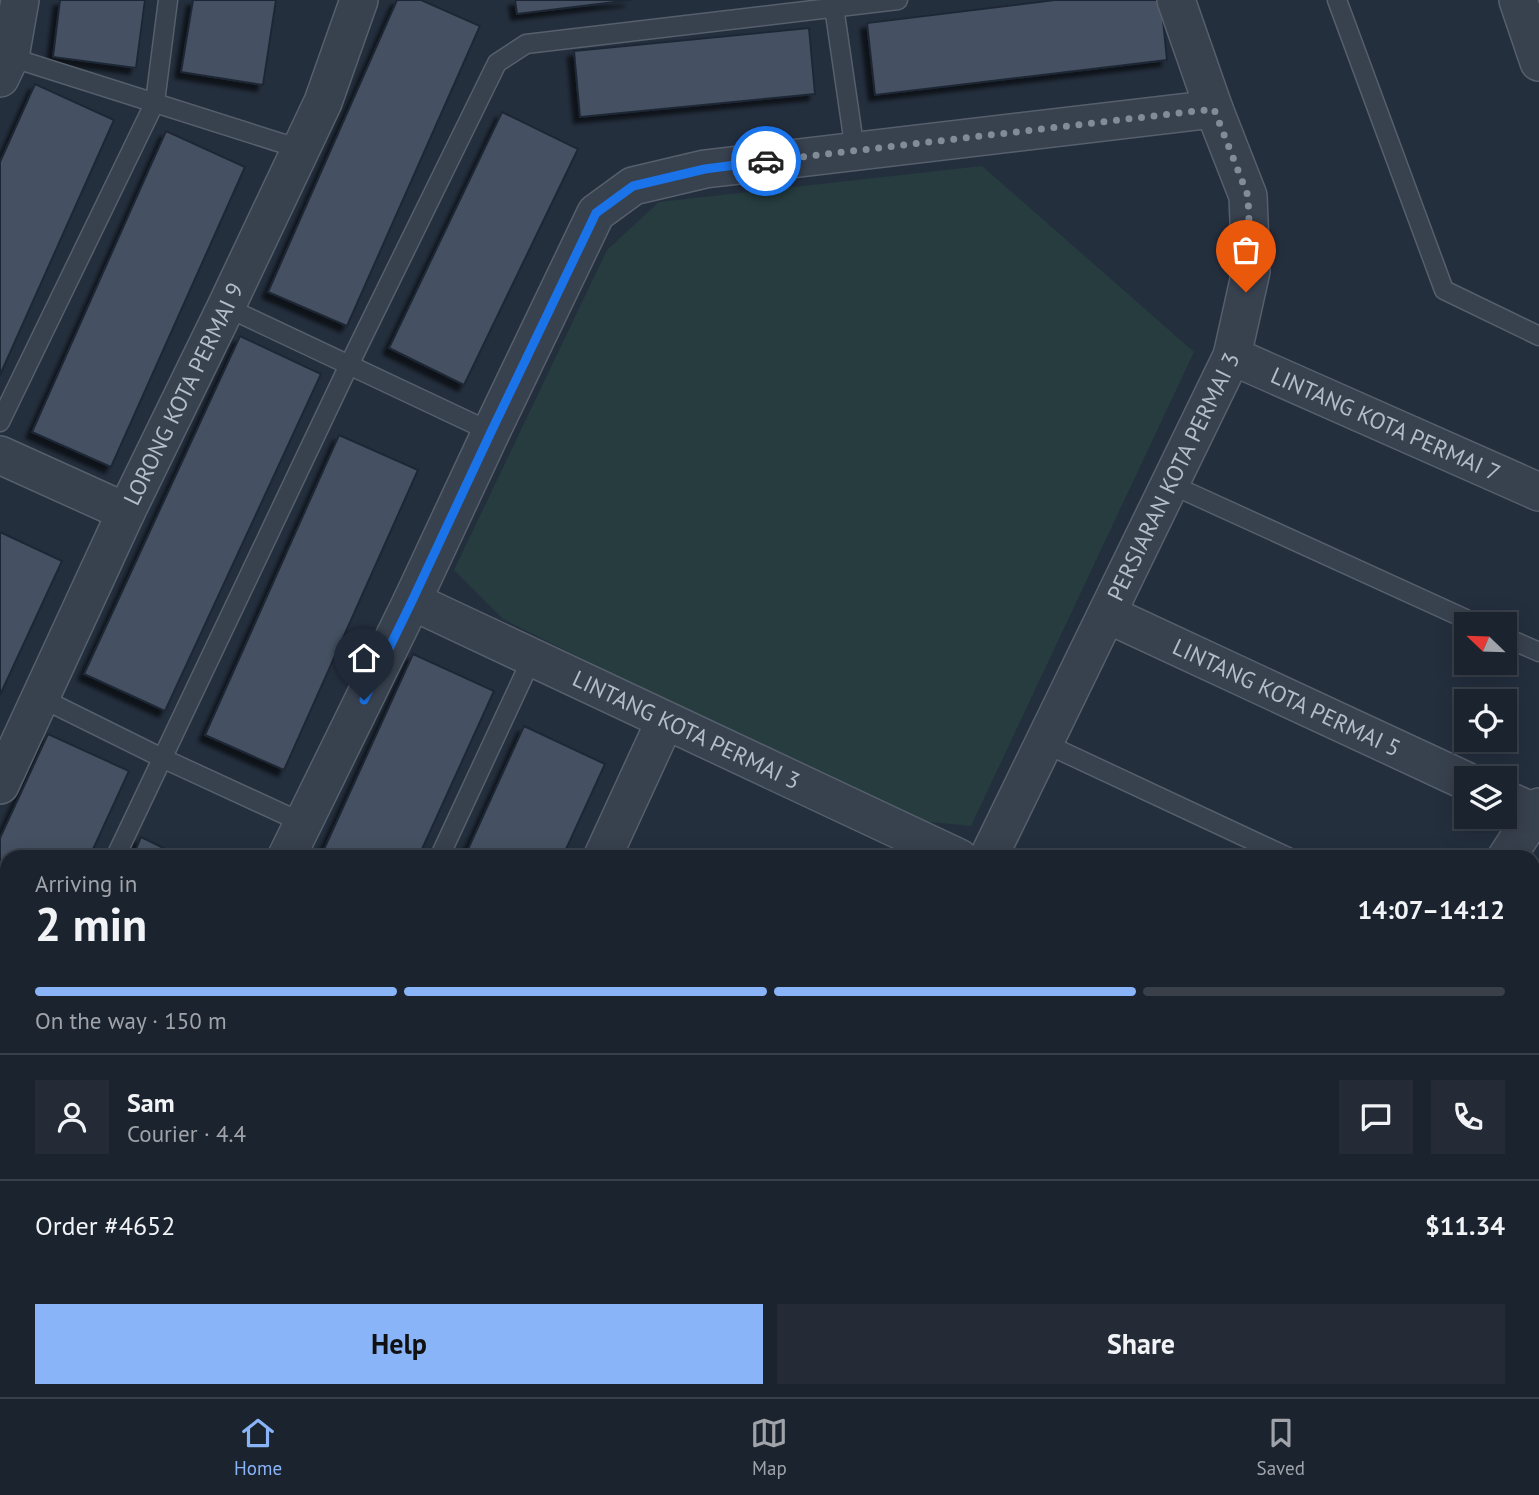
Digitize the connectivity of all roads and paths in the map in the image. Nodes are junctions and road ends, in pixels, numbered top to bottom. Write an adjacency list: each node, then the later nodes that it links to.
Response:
1 (20, 0): 10 (street)
2 (168, 0): 11 (lane)
3 (359, 0): 13 (street, LORONG KOTA PERMAI 9)
4 (898, 0): 8 (lane)
5 (1176, 0): 12 (street, PERSIARAN KOTA PERMAI 3)
6 (1337, 0): 16 (lane)
7 (1518, 0): 9 (street)
8 (833, 4): 14 (lane); 18 (lane)
9 (1539, 62)
10 (5, 67): 11 (lane)
11 (155, 102): 13 (lane); 19 (lane)
12 (1214, 109): 14 (street); 17 (street, PERSIARAN KOTA PERMAI 3)
13 (300, 149): 15 (street, LORONG KOTA PERMAI 9)
14 (855, 151): 20 (street)
15 (226, 307): 18 (lane); 24 (street, LORONG KOTA PERMAI 9)
16 (1539, 336)
17 (1232, 356): 22 (street, PERSIARAN KOTA PERMAI 3); 23 (street, LINTANG KOTA PERMAI 7)
18 (349, 365): 20 (lane); 34 (lane)
19 (0, 422)
20 (491, 432): 25 (street)
21 (0, 455): 24 (street)
22 (1170, 484): 26 (street, PERSIARAN KOTA PERMAI 3); 27 (lane)
23 (1539, 492)
24 (126, 512): 31 (street, LORONG KOTA PERMAI 9)
25 (412, 601): 30 (street, LINTANG KOTA PERMAI 3); 38 (street)
26 (1107, 614): 33 (street, PERSIARAN KOTA PERMAI 3); 35 (street, LINTANG KOTA PERMAI 5)
27 (1454, 614)
28 (1517, 642): 29 (lane)
29 (1539, 652)
30 (533, 658): 32 (street, LINTANG KOTA PERMAI 3); 41 (lane)
31 (41, 698): 34 (lane); 36 (street, LORONG KOTA PERMAI 9)
32 (665, 721): 42 (street); 43 (street, LINTANG KOTA PERMAI 3)
33 (1044, 743): 44 (street, PERSIARAN KOTA PERMAI 3); 45 (lane)
34 (162, 758): 38 (lane); 39 (lane)
35 (1454, 775)
36 (0, 785)
37 (1526, 806): 46 (street)
38 (303, 823): 40 (street)
39 (119, 850)
40 (290, 850)
41 (443, 850)
42 (612, 850)
43 (942, 850)
44 (992, 850)
45 (1273, 850)
46 (1509, 850)

